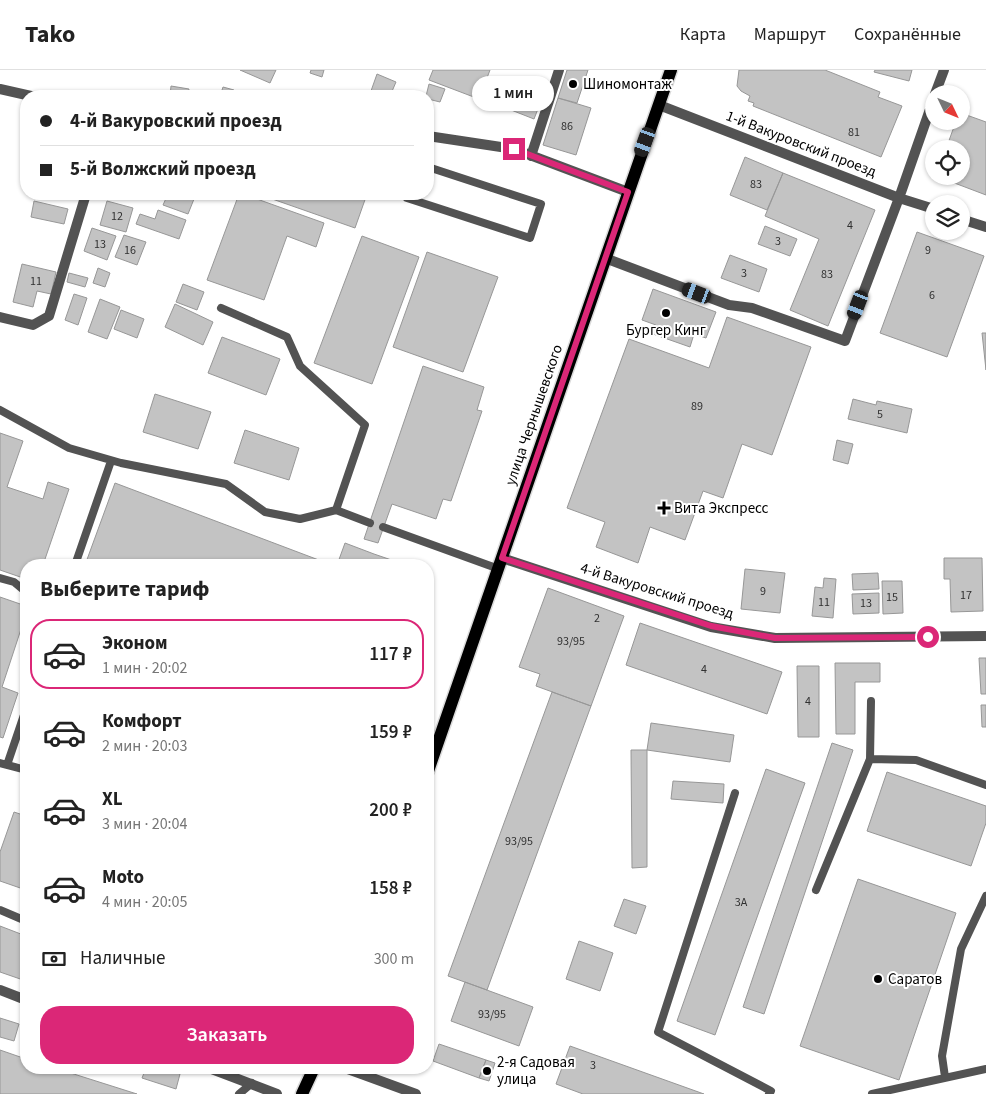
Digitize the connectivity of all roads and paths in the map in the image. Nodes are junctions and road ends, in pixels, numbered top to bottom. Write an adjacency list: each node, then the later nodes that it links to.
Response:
1 (559, 70): 10 (street)
2 (671, 70): 7 (main road, улица Чернышевского)
3 (944, 70): 4 (street)
4 (938, 85)
5 (0, 89): 6 (street)
6 (20, 94)
7 (659, 105): 12 (main road, улица Чернышевского); 13 (street, 1-й Вакуровский проезд)
8 (925, 124): 13 (street)
9 (434, 137): 10 (street)
10 (531, 156): 12 (street)
11 (434, 168): 15 (lane)
12 (628, 192): 19 (main road, улица Чернышевского)
13 (899, 198): 16 (street, 1-й Вакуровский проезд); 19 (street)
14 (84, 200): 21 (street)
15 (413, 200)
16 (925, 207)
17 (970, 222): 18 (street)
18 (986, 227)
19 (604, 258): 28 (main road, улица Чернышевского)
20 (221, 308): 24 (lane)
21 (0, 317)
22 (0, 410): 23 (lane)
23 (111, 461): 24 (lane); 27 (lane)
24 (336, 510): 25 (lane)
25 (370, 523)
26 (383, 528): 28 (lane)
27 (77, 559)
28 (500, 563): 31 (street, 4-й Вакуровский проезд); 34 (main road, улица Чернышевского)
29 (0, 578): 30 (lane)
30 (20, 587)
31 (986, 636)
32 (871, 701): 35 (lane)
33 (20, 724): 36 (lane)
34 (434, 754)
35 (870, 759): 38 (lane); 40 (lane)
36 (4, 764): 37 (lane)
37 (20, 768)
38 (986, 785)
39 (735, 793): 56 (lane)
40 (816, 890)
41 (986, 896): 50 (lane)
42 (0, 910): 43 (lane)
43 (20, 918)
44 (0, 990): 45 (street)
45 (20, 998)
46 (986, 1069): 50 (lane)
47 (226, 1074): 51 (street)
48 (311, 1074): 54 (main road)
49 (361, 1074): 55 (street)
50 (944, 1077): 57 (lane)
51 (252, 1083): 52 (lane); 53 (street)
52 (239, 1094)
53 (277, 1094)
54 (302, 1094)
55 (416, 1094)
56 (769, 1094)
57 (872, 1094)

